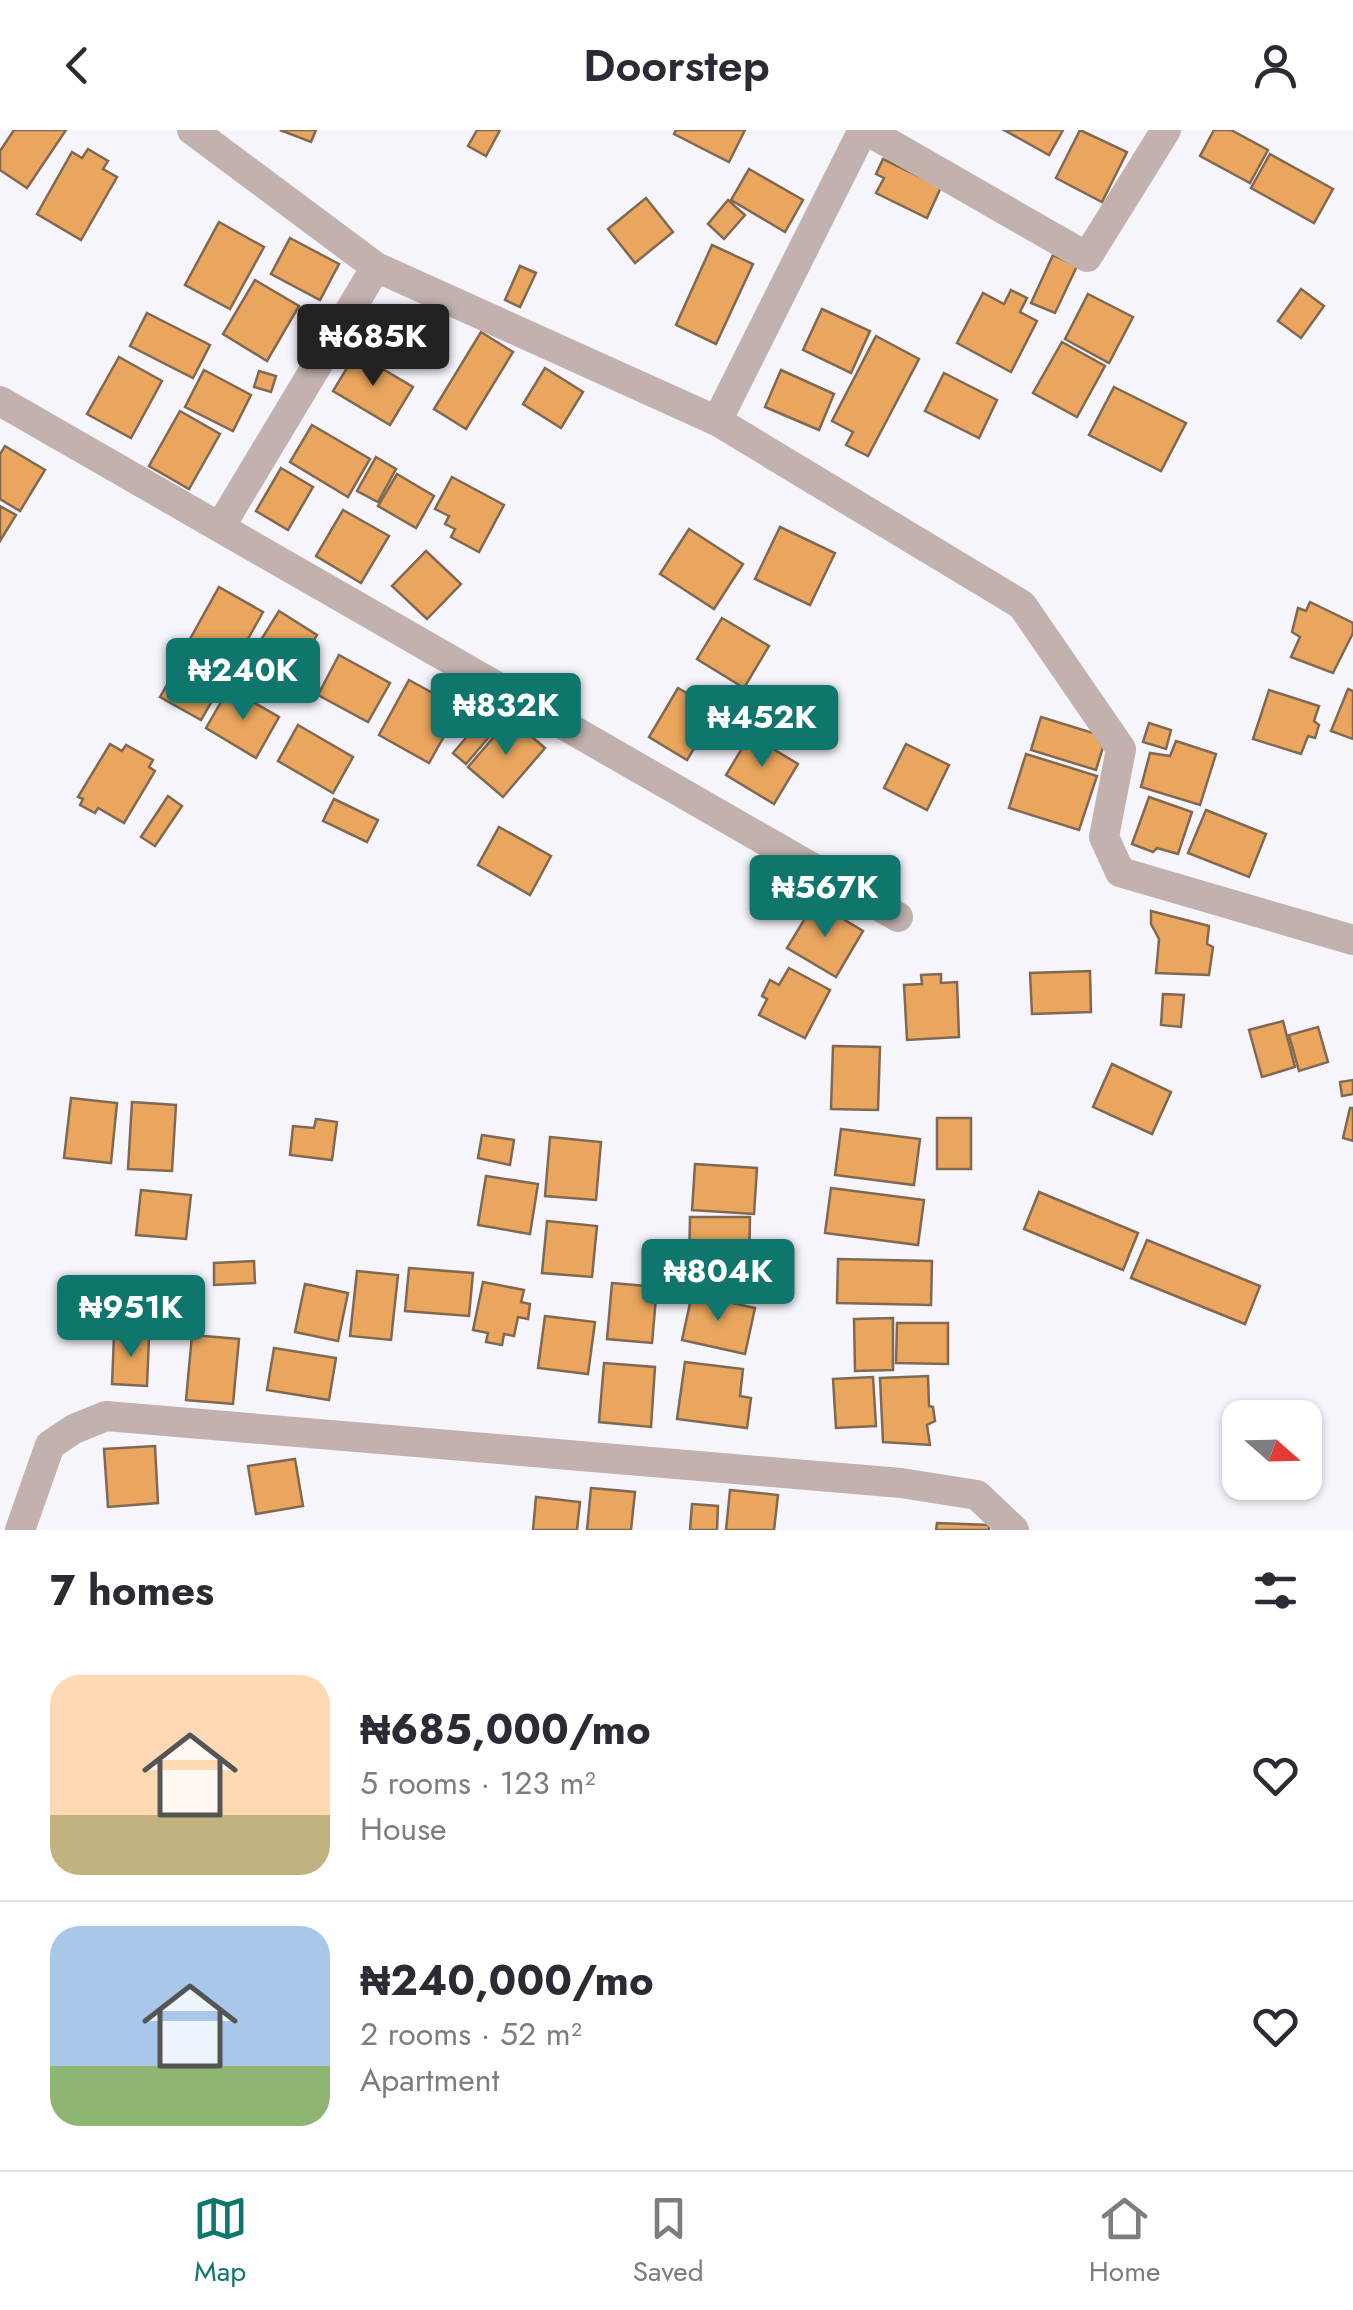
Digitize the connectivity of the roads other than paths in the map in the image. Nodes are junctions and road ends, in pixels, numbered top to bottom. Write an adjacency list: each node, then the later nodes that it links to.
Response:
1 (192, 130): 4 (street)
2 (864, 130): 3 (street); 6 (street)
3 (1166, 130)
4 (376, 266): 6 (street); 7 (street)
5 (0, 400): 7 (street)
6 (716, 421): 9 (street)
7 (220, 527): 8 (street)
8 (898, 917)
9 (1353, 940)
10 (20, 1530): 11 (street)
11 (1014, 1530)

